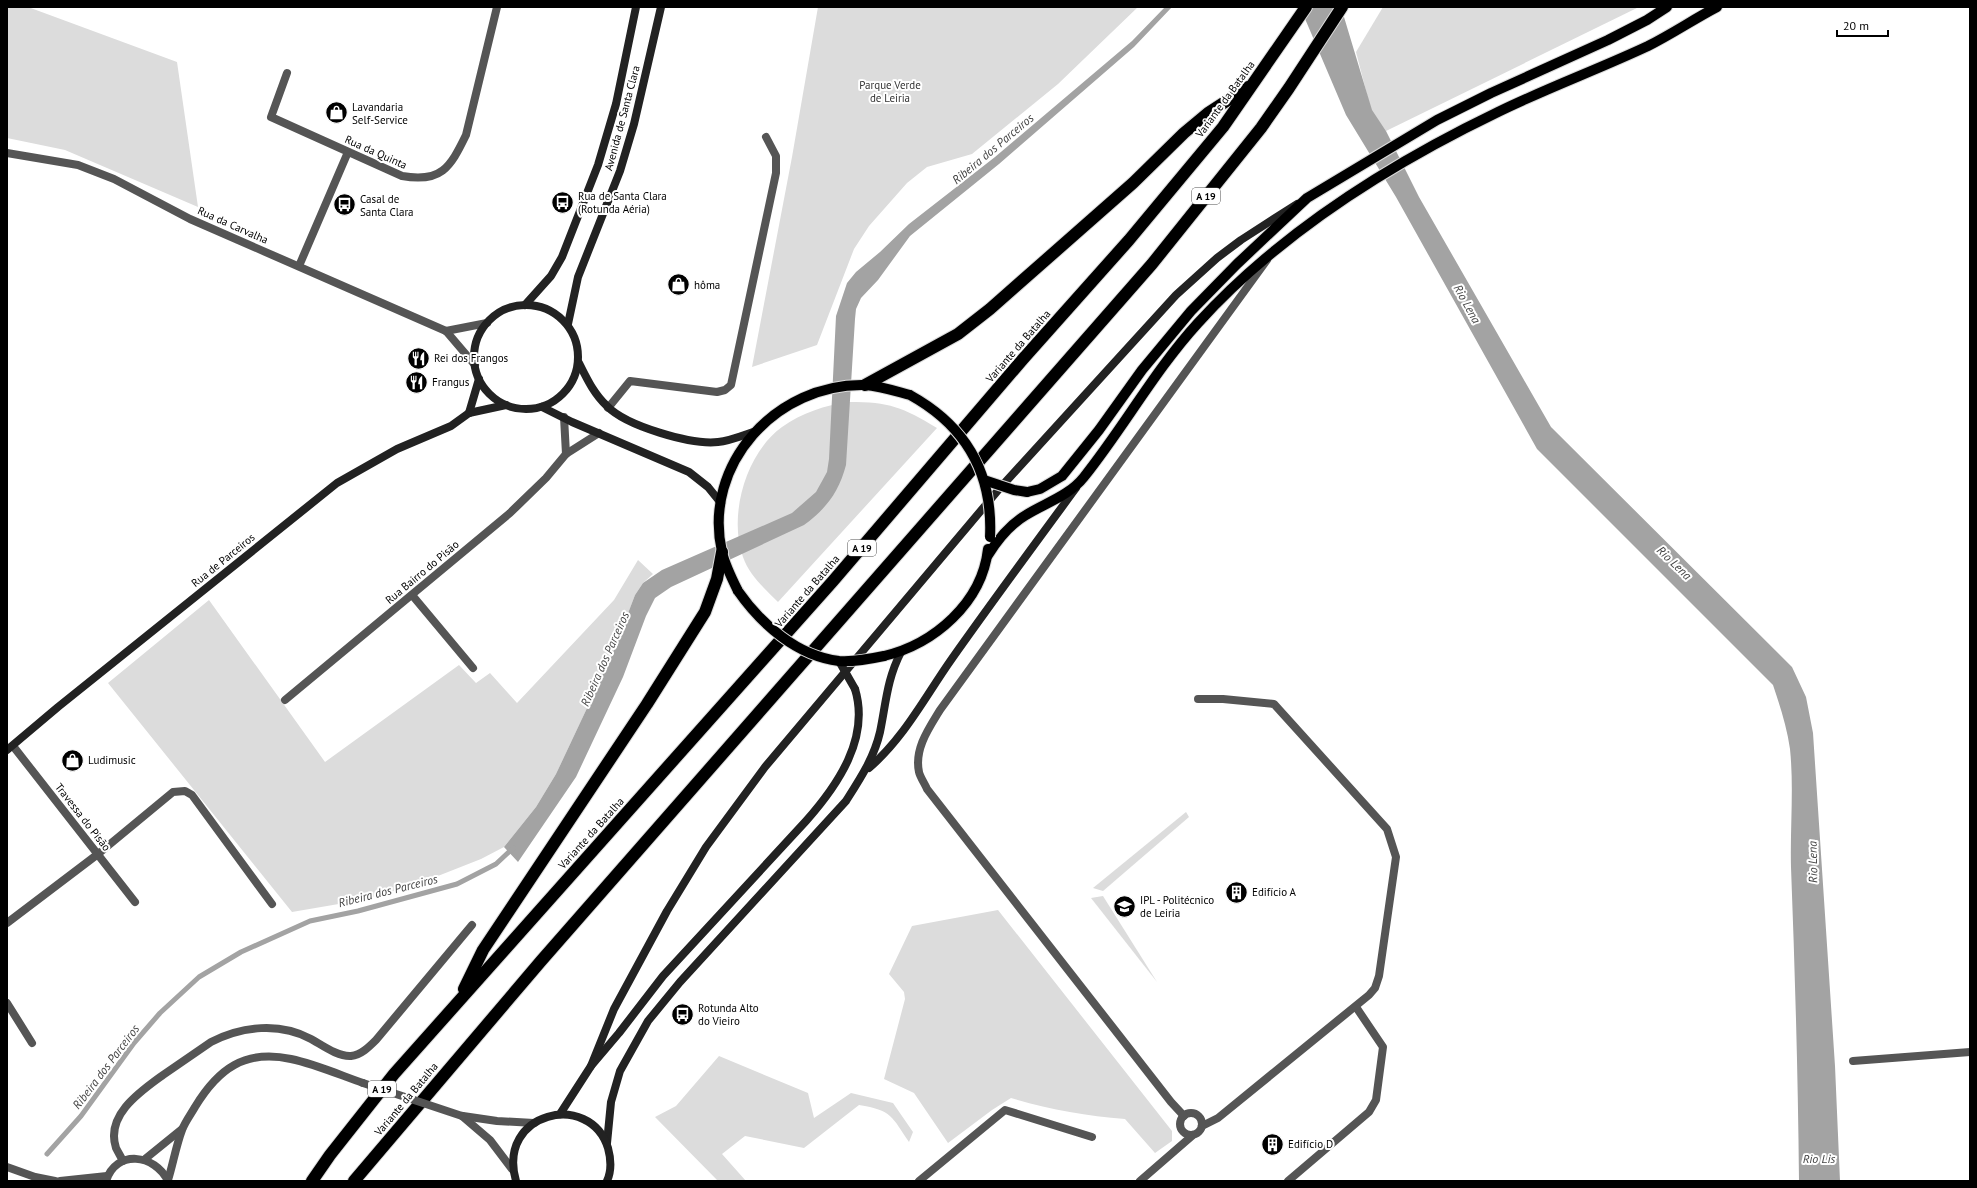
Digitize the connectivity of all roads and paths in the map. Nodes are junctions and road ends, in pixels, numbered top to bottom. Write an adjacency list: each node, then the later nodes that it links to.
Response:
1 (497, 7): 11 (street, Rua da Quinta)
2 (636, 7): 16 (main road, Avenida de Santa Clara)
3 (661, 7): 18 (main road, Avenida de Santa Clara)
4 (1306, 7): 9 (highway, Variante da Batalha / A 19)
5 (1666, 7): 13 (main road)
6 (1717, 7): 14 (main road)
7 (1341, 8): 76 (highway, Variante da Batalha / A 19)
8 (287, 73): 11 (street, Rua da Quinta)
9 (1254, 82): 23 (highway); 50 (highway, Variante da Batalha / A 19)
10 (766, 137): 26 (street)
11 (348, 152): 15 (street)
12 (7, 153): 15 (street, Rua da Carvalha)
13 (1307, 198): 33 (main road, bridge); 56 (main road)
14 (1274, 250): 32 (main road); 59 (street)
15 (299, 266): 19 (street, Rua da Carvalha)
16 (525, 305): 17 (main road); 18 (main road)
17 (487, 323): 19 (street); 21 (main road)
18 (568, 324): 20 (main road)
19 (446, 331): 21 (street, Rua da Carvalha)
20 (579, 363): 25 (main road); 26 (main road)
21 (474, 365): 22 (main road)
22 (479, 379): 24 (main road); 27 (main road)
23 (865, 385): 29 (main road); 33 (main road, bridge)
24 (506, 405): 25 (main road); 27 (main road, Rua de Parceiros)
25 (542, 407): 28 (main road)
26 (608, 408): 29 (main road)
27 (469, 413): 43 (main road, Rua de Parceiros)
28 (564, 417): 30 (main road); 31 (street)
29 (756, 431): 34 (main road)
30 (599, 433): 31 (street, Rua Bairro do Pisão); 34 (main road)
31 (566, 454): 37 (street, Rua Bairro do Pisão)
32 (1082, 479): 36 (main road); 44 (main road)
33 (984, 480): 36 (main road, bridge)
34 (721, 503): 35 (main road)
35 (722, 552): 39 (main road, bridge); 50 (highway)
36 (988, 555): 38 (main road)
37 (412, 595): 40 (street); 42 (street, Rua Bairro do Pisão)
38 (901, 652): 39 (main road, bridge); 44 (main road)
39 (839, 661): 56 (main road, bridge)
40 (473, 668)
41 (1198, 699): 52 (street)
42 (285, 700)
43 (10, 748): 45 (street, Travessa do Pisão)
44 (866, 769): 65 (main road)
45 (98, 854): 46 (street, Travessa do Pisão); 47 (street); 48 (street)
46 (135, 902)
47 (272, 904)
48 (7, 924)
49 (472, 925): 67 (street)
50 (457, 1002): 75 (highway, Variante da Batalha / A 19)
51 (7, 1003): 53 (street)
52 (1356, 1007): 61 (street); 80 (street)
53 (32, 1043)
54 (1970, 1052): 55 (street)
55 (1853, 1061)
56 (591, 1066): 57 (main road)
57 (560, 1114): 60 (main road); 65 (main road)
58 (462, 1116): 60 (street); 62 (street, bridge); 69 (street)
59 (1184, 1116): 61 (street); 63 (street)
60 (534, 1123): 69 (main road)
61 (1202, 1126): 63 (street)
62 (182, 1129): 66 (street); 74 (street)
63 (1193, 1135): 79 (street)
64 (1092, 1137): 78 (street)
65 (606, 1143): 71 (main road)
66 (145, 1159): 67 (street); 74 (street)
67 (123, 1161): 70 (street)
68 (7, 1167): 72 (street)
69 (512, 1169): 77 (main road)
70 (107, 1178): 73 (street)
71 (609, 1179)
72 (55, 1181)
73 (60, 1181)
74 (168, 1181)
75 (312, 1181)
76 (354, 1181)
77 (516, 1181)
78 (919, 1181)
79 (1140, 1181)
80 (1288, 1181)

